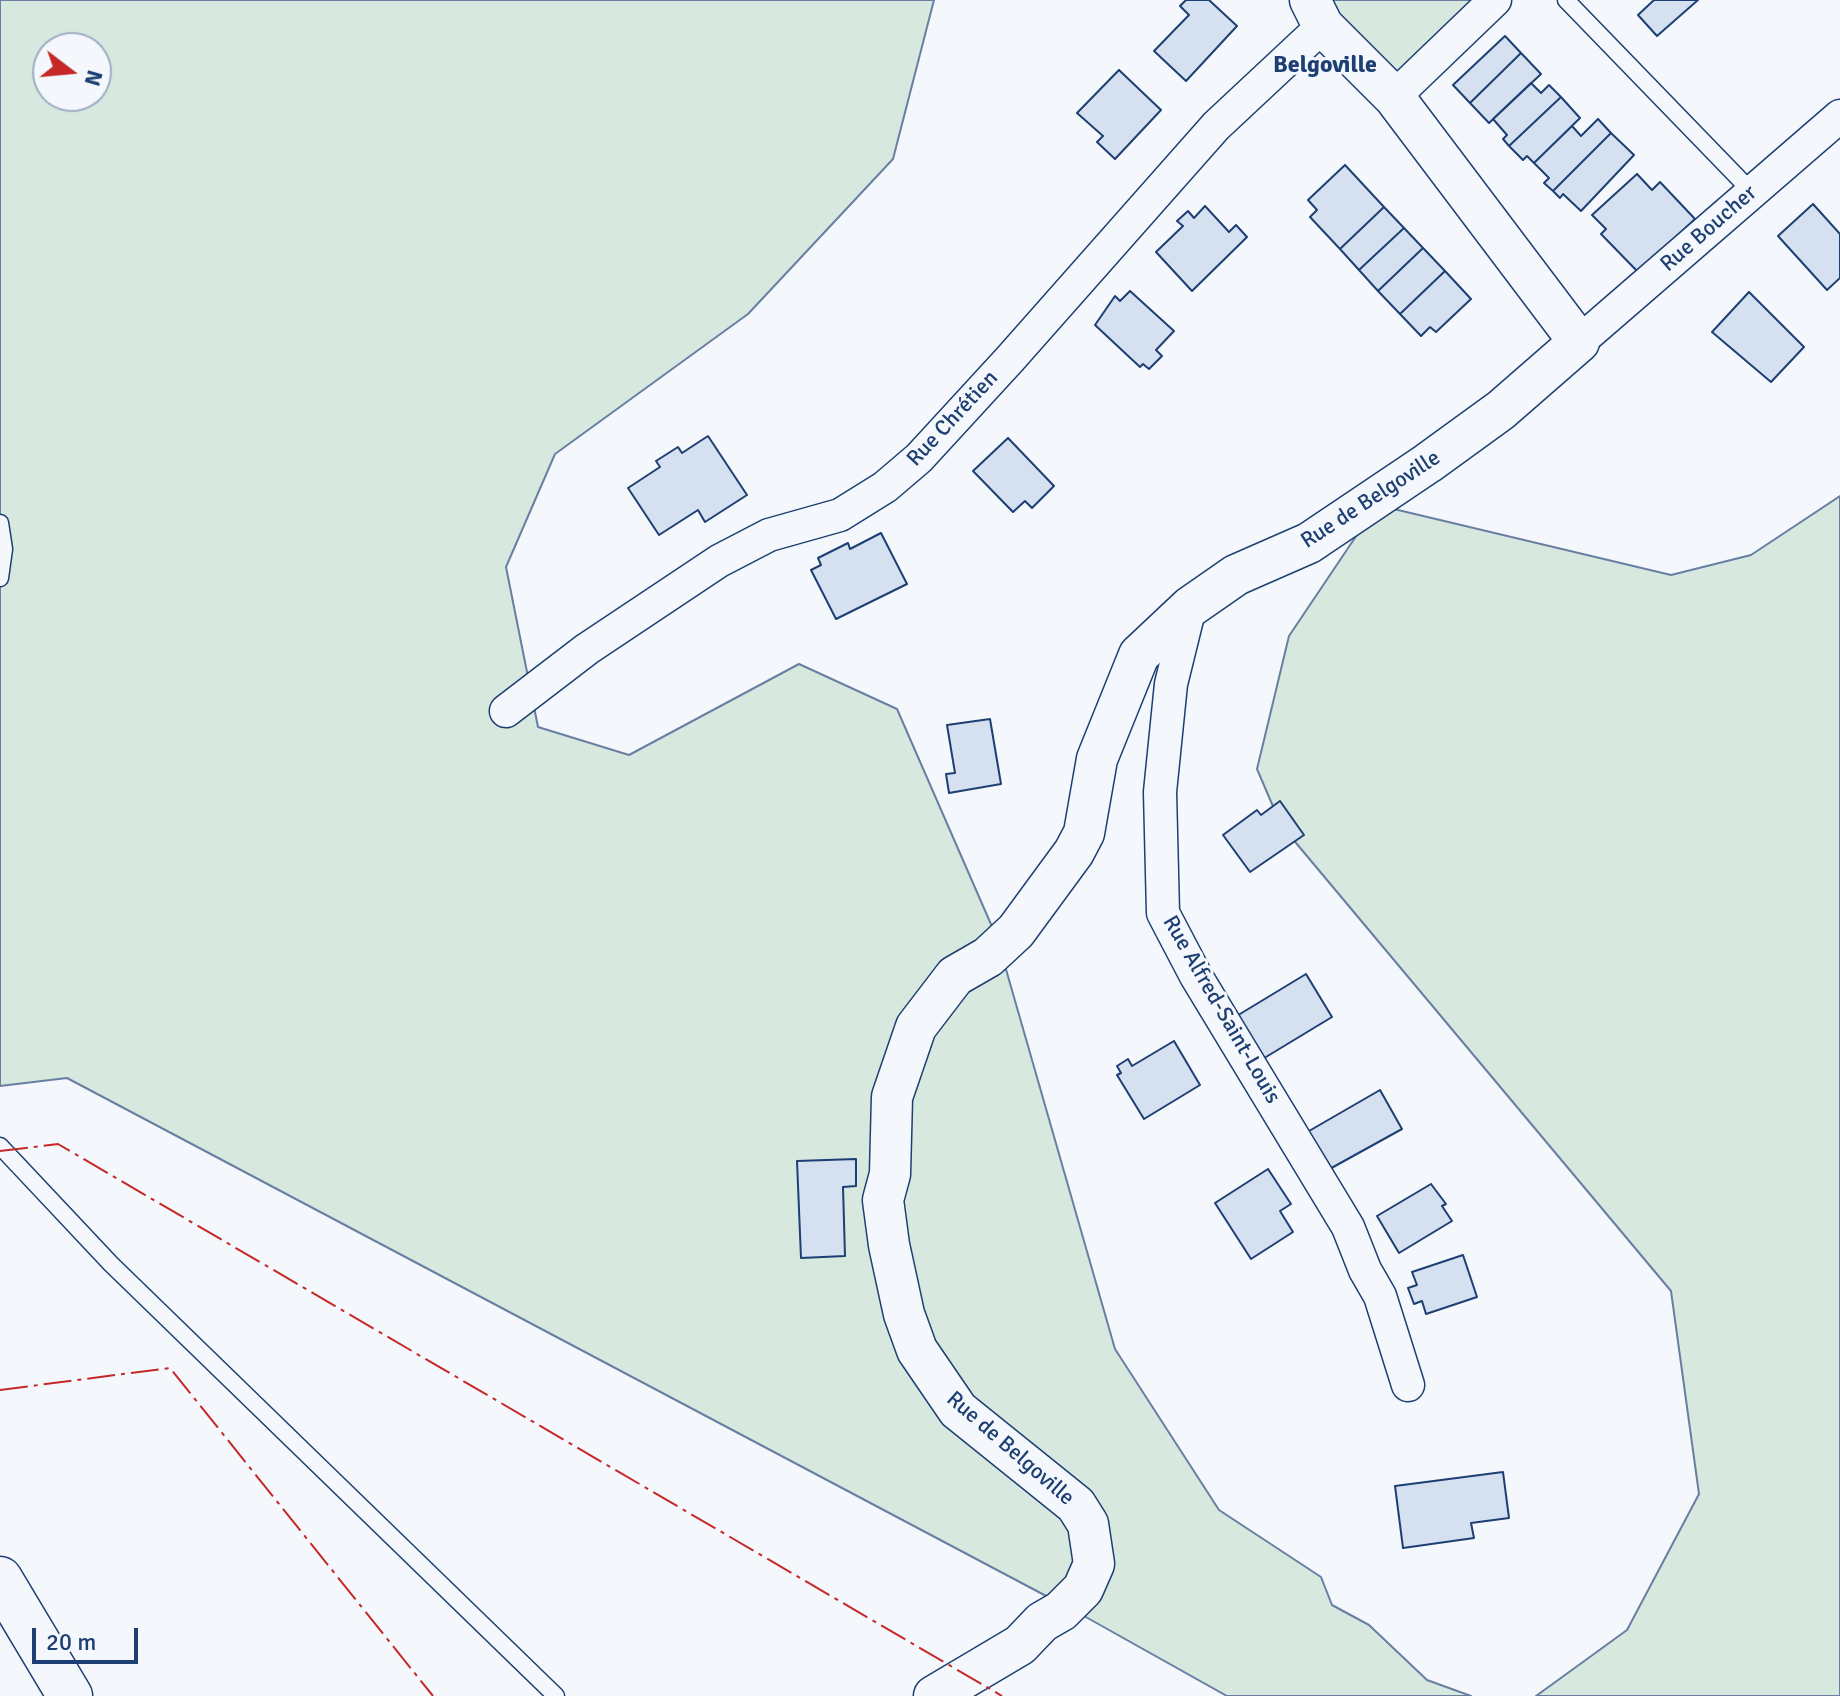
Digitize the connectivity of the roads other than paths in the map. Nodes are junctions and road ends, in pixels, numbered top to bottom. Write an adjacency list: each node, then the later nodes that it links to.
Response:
1 (1495, 0): 4 (street)
2 (1566, 0): 6 (lane)
3 (1316, 13): 4 (street); 11 (street, Rue Chrétien)
4 (1394, 97): 7 (street)
5 (1840, 116): 6 (street, Rue Boucher)
6 (1752, 192): 7 (street, Rue Boucher)
7 (1579, 342): 10 (street, Rue de Belgoville)
8 (0, 523): 9 (lane)
9 (0, 578)
10 (1190, 607): 13 (street, Rue Alfred-Saint-Louis); 17 (street, Rue de Belgoville)
11 (506, 711)
12 (0, 1146): 16 (lane)
13 (1408, 1385)
14 (0, 1579): 15 (main road)
15 (70, 1696)
16 (556, 1696)
17 (934, 1696)

